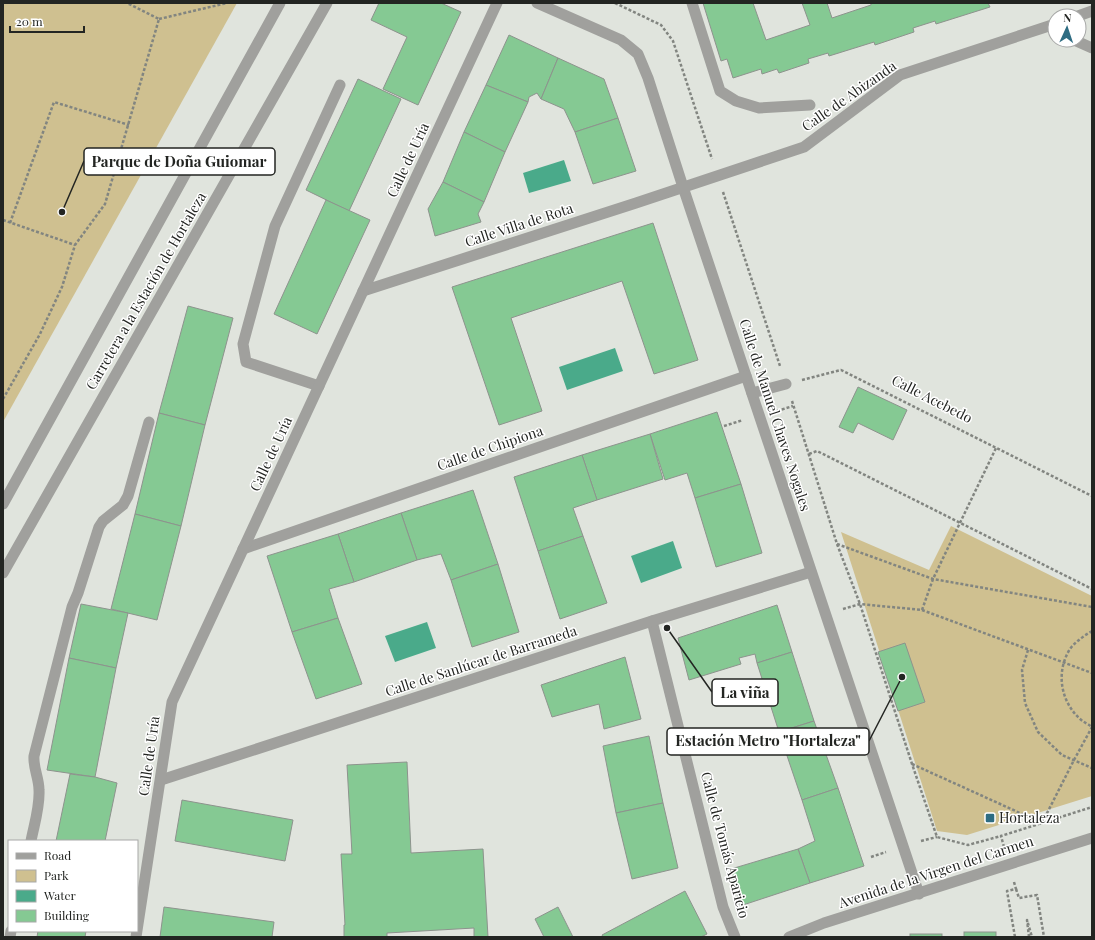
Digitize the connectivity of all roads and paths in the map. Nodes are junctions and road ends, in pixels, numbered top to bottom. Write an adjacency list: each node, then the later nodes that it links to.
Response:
1 (127, 3): 9 (path)
2 (227, 3): 9 (path)
3 (280, 3): 29 (street, Carretera a la Estación de Hortaleza)
4 (327, 3): 34 (street, Carretera a la Estación de Hortaleza)
5 (498, 3): 19 (street, Calle de Uría)
6 (537, 3): 15 (street, Calle de Manuel Chaves Nogales)
7 (614, 3): 14 (path)
8 (692, 3): 12 (street)
9 (160, 19): 13 (path)
10 (1047, 29): 14 (street, Calle de Abizanda)
11 (340, 85): 22 (street)
12 (810, 105)
13 (129, 125): 17 (path); 18 (path)
14 (718, 175): 15 (street, Calle de Abizanda); 21 (path)
15 (683, 187): 19 (street, Calle Villa de Rota); 20 (street, Calle de Manuel Chaves Nogales)
16 (3, 220): 17 (path)
17 (10, 223): 18 (path)
18 (75, 245): 24 (path)
19 (363, 291): 22 (street, Calle de Uría)
20 (746, 376): 23 (street, Calle de Manuel Chaves Nogales); 32 (street, Calle de Chipiona)
21 (786, 384): 23 (street); 26 (path, Calle Acebedo); 27 (path)
22 (319, 386): 32 (street, Calle de Uría)
23 (752, 393): 33 (street, Calle de Manuel Chaves Nogales)
24 (3, 399)
25 (149, 422): 55 (street)
26 (996, 448): 28 (path, Calle Acebedo); 30 (path)
27 (809, 454): 30 (path); 31 (path)
28 (1092, 496)
29 (3, 504)
30 (960, 523): 35 (path); 36 (path)
31 (837, 544): 35 (path); 37 (path)
32 (243, 549): 50 (street, Calle de Uría)
33 (811, 572): 40 (street, Calle de Manuel Chaves Nogales); 41 (street, Calle de Sanlúcar de Barrameda)
34 (3, 573)
35 (933, 579): 38 (path); 39 (path)
36 (1092, 589)
37 (860, 604): 39 (path); 40 (path); 48 (path)
38 (1092, 607)
39 (922, 610): 43 (path)
40 (825, 614): 59 (street, Calle de Manuel Chaves Nogales)
41 (652, 621): 50 (street, Calle de Sanlúcar de Barrameda); 61 (street, Calle de Tomás Aparicio)
42 (1092, 631): 44 (path)
43 (1028, 650): 44 (path); 47 (path)
44 (1064, 663): 45 (path); 46 (path)
45 (1092, 673)
46 (1092, 727): 47 (path)
47 (1074, 760): 49 (path); 52 (path)
48 (912, 764): 52 (path); 53 (path)
49 (1092, 768)
50 (161, 780): 60 (street, Calle de Uría)
51 (1092, 807): 52 (path)
52 (1042, 822): 53 (path)
53 (1000, 836): 56 (path)
54 (1092, 838): 56 (street, Avenida de la Virgen del Carmen)
55 (31, 840)
56 (1009, 864): 59 (street, Avenida de la Virgen del Carmen)
57 (1016, 889): 65 (path)
58 (1007, 891): 63 (path)
59 (919, 894): 62 (street, Avenida de la Virgen del Carmen)
60 (138, 924)
61 (735, 937)
62 (789, 937)
63 (1015, 937)
64 (1031, 937): 64 (path)
65 (1044, 937)

